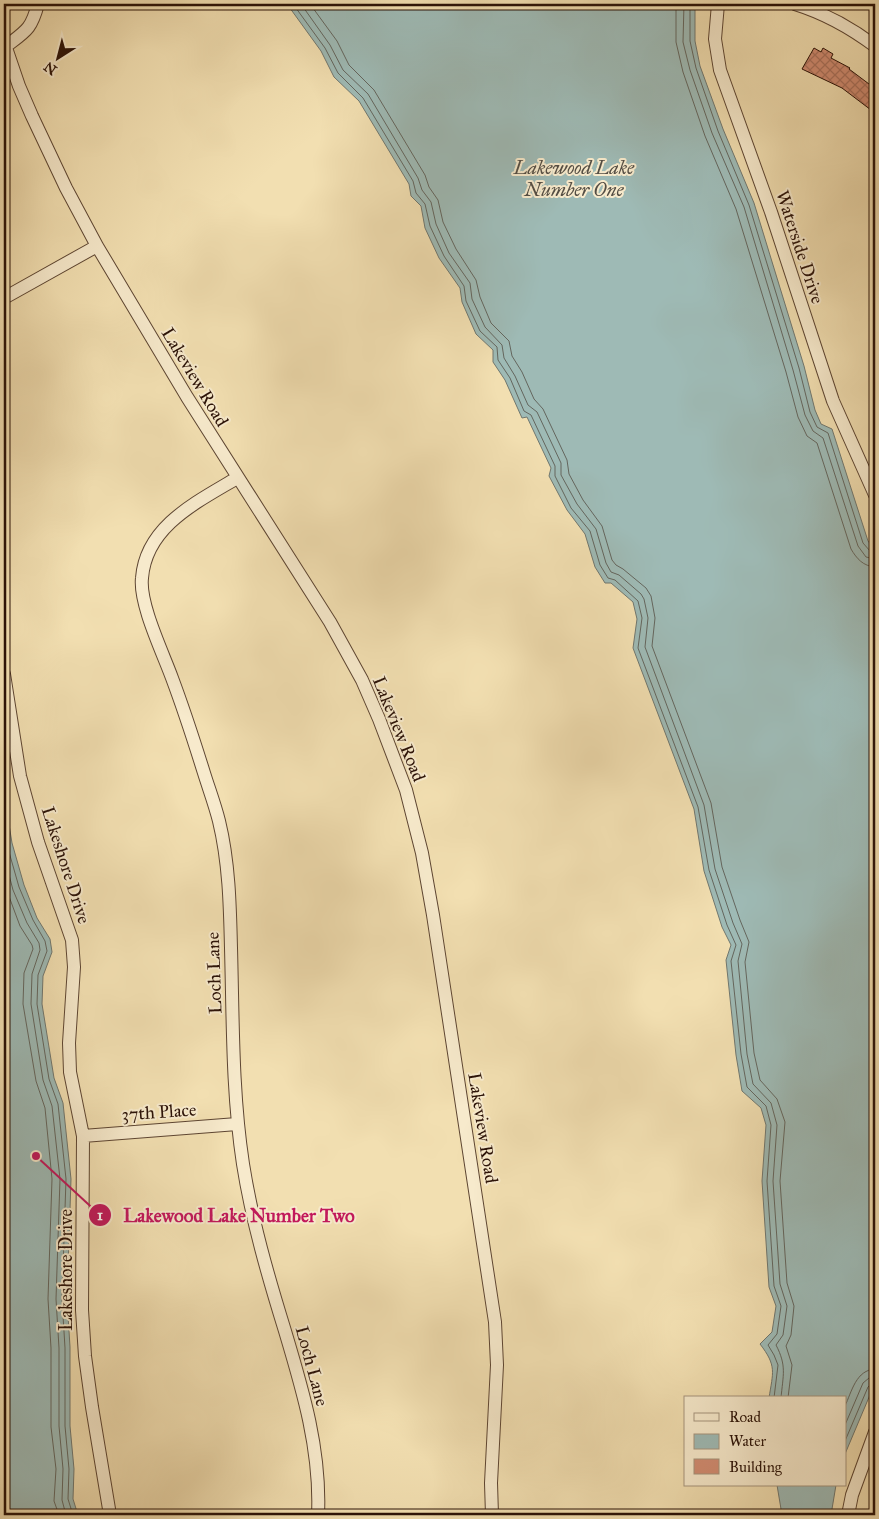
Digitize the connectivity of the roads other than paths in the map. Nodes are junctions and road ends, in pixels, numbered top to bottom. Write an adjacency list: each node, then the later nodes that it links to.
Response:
1 (38, 4): 4 (street)
2 (718, 4): 9 (street, Waterside Drive)
3 (795, 4): 5 (street)
4 (4, 44): 6 (street, Lakeview Road)
5 (875, 46)
6 (97, 246): 7 (street); 8 (street, Lakeview Road)
7 (4, 298)
8 (236, 478): 11 (street, Loch Lane); 16 (street, Lakeview Road)
9 (875, 496)
10 (4, 674): 12 (street, Lakeshore Drive)
11 (237, 1124): 12 (street, 37th Place); 15 (street, Loch Lane)
12 (83, 1136): 14 (street, Lakeshore Drive)
13 (875, 1432): 17 (street)
14 (110, 1515)
15 (318, 1515)
16 (492, 1515)
17 (848, 1515)

